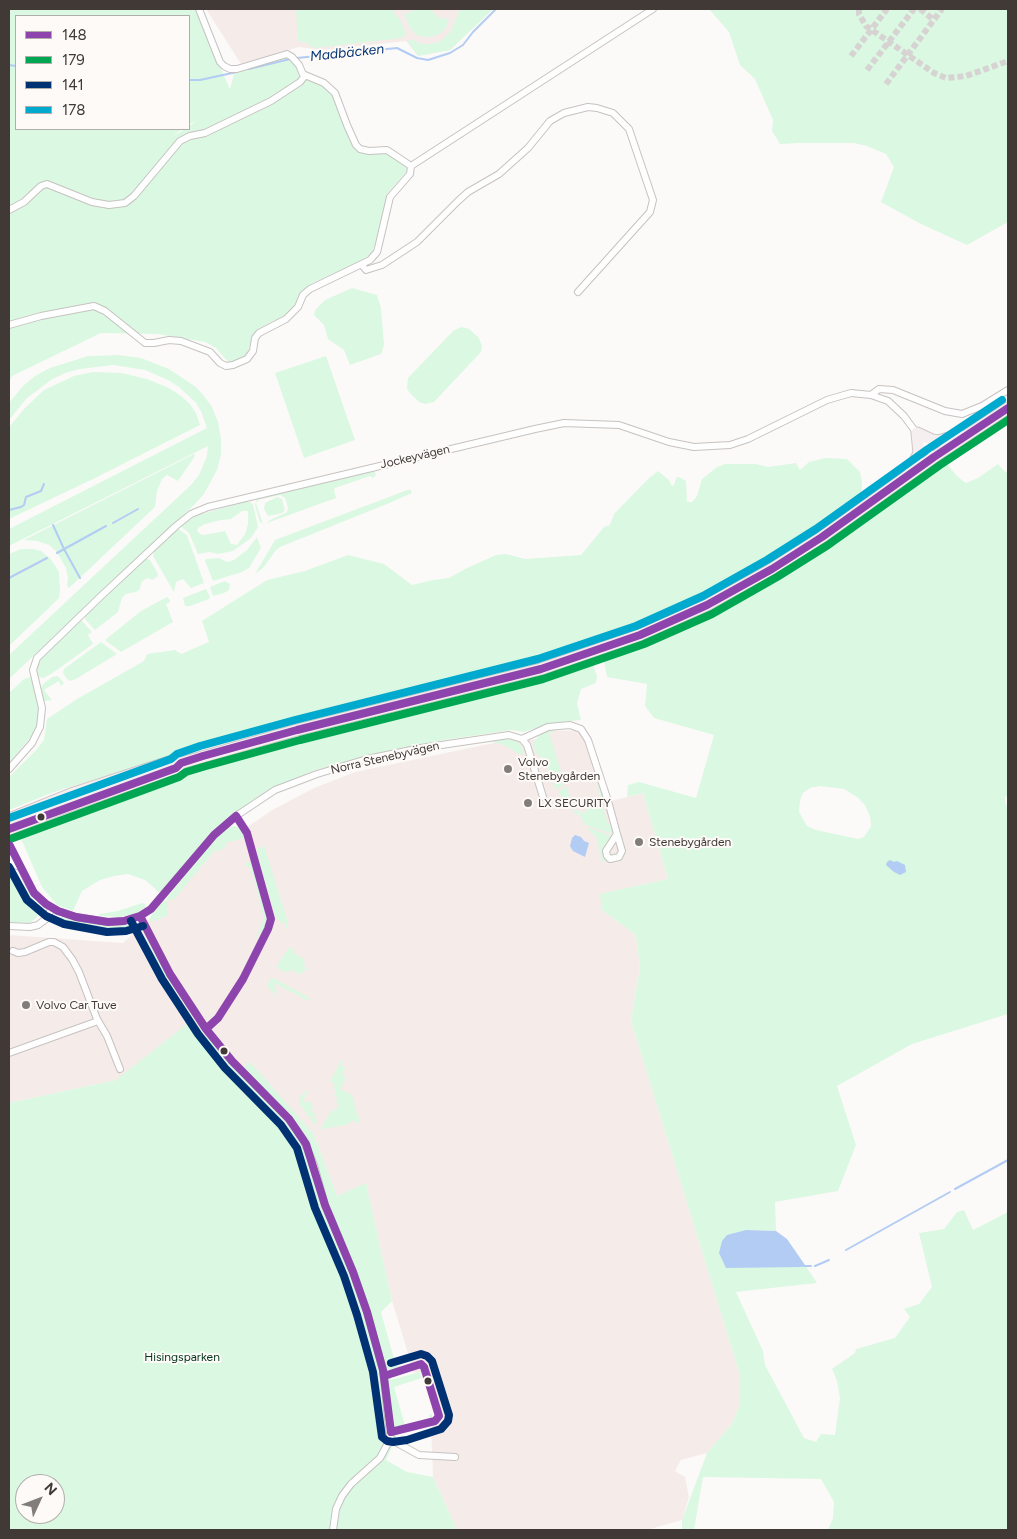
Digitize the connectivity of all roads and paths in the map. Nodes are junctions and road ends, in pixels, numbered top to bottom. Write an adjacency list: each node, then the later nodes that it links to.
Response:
1 (199, 9): 3 (street)
2 (653, 9): 4 (street)
3 (305, 75): 4 (street); 5 (street)
4 (411, 166): 6 (street)
5 (9, 210)
6 (362, 265): 7 (street); 8 (street)
7 (578, 292)
8 (9, 325)
9 (1008, 390): 10 (street)
10 (871, 395): 12 (street, Jockeyvägen); 18 (street, Jockeyvägen)
11 (1008, 408): 13 (highway)
12 (917, 433): 13 (highway); 14 (street, Jockeyvägen); 15 (highway)
13 (968, 434): 14 (highway)
14 (934, 456): 15 (highway)
15 (907, 476): 17 (highway)
16 (522, 739): 19 (street); 22 (street); 27 (street, Norra Stenebyvägen)
17 (181, 763): 20 (highway); 21 (highway)
18 (9, 769)
19 (543, 796)
20 (9, 819)
21 (9, 829)
22 (617, 834)
23 (9, 844): 25 (street, Norra Stenebyvägen)
24 (9, 858): 25 (street)
25 (20, 869): 26 (street, Norra Stenebyvägen)
26 (52, 908): 27 (street, Norra Stenebyvägen); 28 (street)
27 (140, 916): 33 (street)
28 (9, 926)
29 (13, 952): 30 (street)
30 (98, 1022): 31 (street); 32 (street)
31 (9, 1053)
32 (120, 1069)
33 (390, 1439): 34 (street); 35 (street)
34 (455, 1456)
35 (333, 1530)

